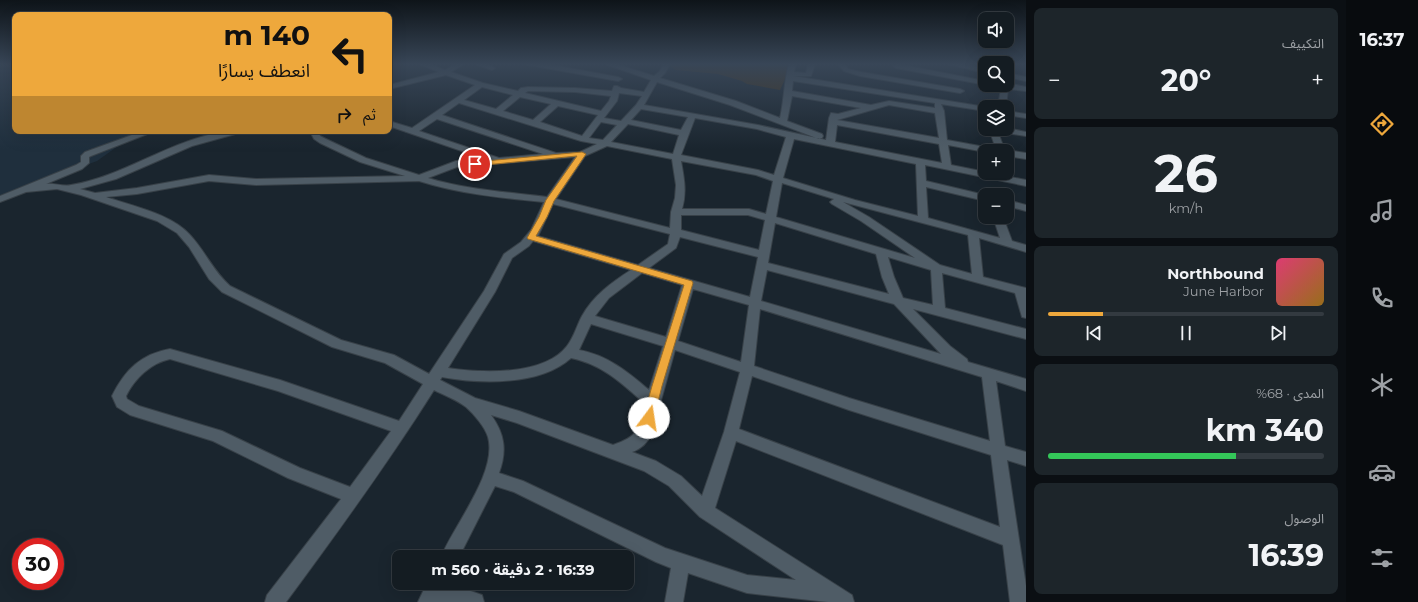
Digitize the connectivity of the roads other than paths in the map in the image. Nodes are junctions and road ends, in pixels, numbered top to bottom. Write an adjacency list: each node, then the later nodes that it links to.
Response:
1 (472, 92): 12 (street)
2 (509, 92): 11 (street)
3 (522, 92): 11 (street)
4 (616, 92): 25 (street)
5 (617, 92): 9 (street)
6 (686, 92): 20 (street)
7 (880, 92): 10 (street)
8 (789, 93): 13 (street); 29 (street)
9 (646, 94): 17 (street)
10 (890, 94): 14 (street); 15 (street)
11 (520, 95): 16 (street); 21 (street)
12 (459, 101): 21 (street); 24 (street)
13 (836, 102): 18 (street); 28 (street)
14 (938, 102): 19 (street); 22 (street)
15 (889, 103): 18 (street); 22 (street)
16 (557, 104): 25 (street); 30 (street)
17 (639, 106): 26 (street); 31 (street)
18 (872, 108): 28 (street)
19 (978, 108)
20 (723, 110): 26 (street); 29 (street); 40 (street)
21 (497, 112): 30 (street)
22 (940, 112): 43 (street)
23 (1014, 114): 27 (street)
24 (437, 116): 33 (street); 48 (street)
25 (601, 116): 31 (street); 41 (street)
26 (692, 116): 35 (street)
27 (1026, 116)
28 (833, 120): 42 (street); 43 (street)
29 (783, 122): 42 (street)
30 (534, 123): 41 (street)
31 (624, 123): 35 (street); 44 (street)
32 (392, 124): 33 (street)
33 (412, 132): 51 (street)
34 (1014, 132): 39 (street)
35 (684, 133): 50 (street)
36 (143, 134): 58 (street)
37 (225, 134): 59 (street)
38 (316, 134): 54 (street)
39 (1026, 134)
40 (792, 136): 42 (street); 55 (street)
41 (584, 139): 44 (street)
42 (830, 142): 52 (street)
43 (944, 142): 45 (street); 53 (street)
44 (604, 144): 46 (street); 50 (street)
45 (978, 148)
46 (582, 154): 48 (street); 64 (street)
47 (1014, 154): 49 (street)
48 (557, 156): 51 (street)
49 (1026, 156)
50 (676, 157): 55 (street); 67 (street)
51 (502, 161): 54 (street)
52 (920, 162): 53 (street); 56 (street)
53 (947, 167): 57 (street)
54 (419, 178): 61 (street); 64 (street)
55 (778, 178): 60 (street); 68 (street)
56 (921, 183): 62 (street); 69 (street)
57 (1026, 183)
58 (27, 189): 59 (street); 63 (street)
59 (69, 189): 61 (street)
60 (812, 190): 69 (street); 78 (street)
61 (95, 195): 94 (street)
62 (978, 196)
63 (0, 199)
64 (550, 200): 71 (street); 73 (street)
65 (1014, 205): 66 (street)
66 (1026, 208)
67 (676, 212): 68 (street); 71 (street)
68 (771, 219): 76 (street); 77 (street)
69 (923, 221): 72 (street)
70 (1001, 224): 74 (street)
71 (675, 232): 77 (street); 79 (street)
72 (973, 233): 74 (street); 80 (street)
73 (531, 238): 79 (street); 94 (street)
74 (1007, 242): 75 (street)
75 (1026, 249)
76 (881, 251): 78 (street); 83 (street)
77 (763, 260): 83 (street); 84 (street)
78 (936, 267): 80 (street); 85 (street)
79 (640, 269): 81 (street); 87 (street)
80 (978, 280): 82 (street)
81 (689, 283): 84 (street); 89 (street)
82 (1023, 291): 86 (street)
83 (898, 301): 85 (street); 91 (street)
84 (755, 303): 91 (street); 92 (street)
85 (939, 311): 88 (street)
86 (1026, 314)
87 (587, 318): 89 (street); 90 (street)
88 (1026, 334)
89 (670, 343): 92 (street); 97 (street)
90 (569, 353): 94 (street); 97 (street)
91 (966, 367): 93 (street)
92 (747, 370): 99 (street); 100 (street)
93 (988, 374): 95 (street); 100 (street)
94 (434, 376): 96 (street); 98 (street)
95 (1026, 385)
96 (471, 403): 101 (street); 103 (street)
97 (653, 403): 101 (street)
98 (402, 428): 104 (street); 104 (street)
99 (731, 432): 105 (street); 106 (street)
100 (998, 450): 102 (street); 106 (street)
101 (613, 452): 105 (street)
102 (1026, 459)
103 (491, 478): 107 (street); 108 (street)
104 (353, 496): 111 (street)
105 (706, 511): 110 (street)
106 (1011, 540): 114 (street)
107 (454, 550)
108 (681, 562): 110 (street); 113 (street)
109 (432, 592): 112 (street)
110 (838, 597)
111 (274, 602)
112 (476, 602)
113 (674, 602)
114 (1019, 602)

